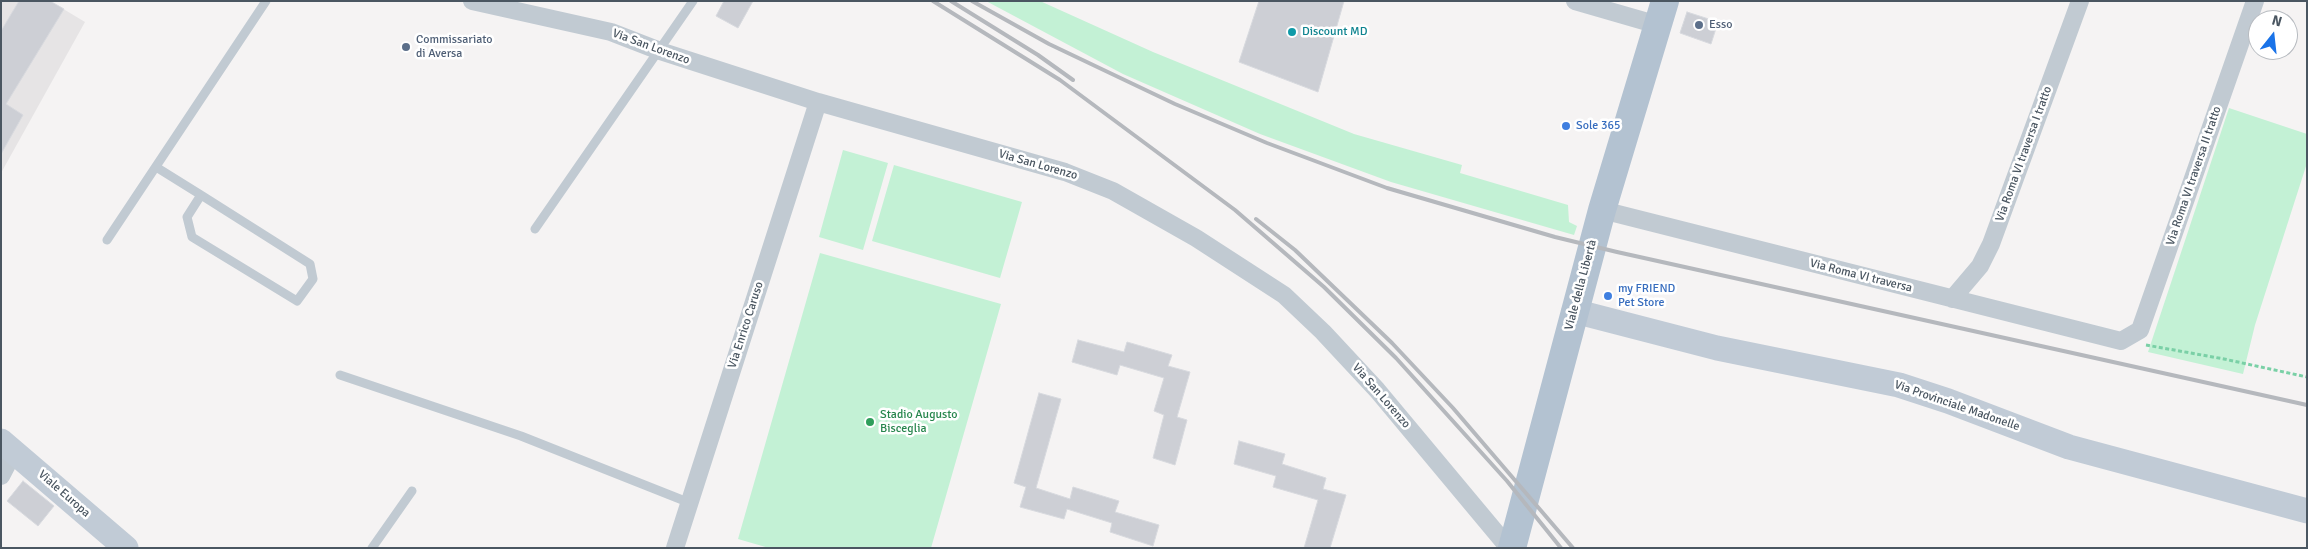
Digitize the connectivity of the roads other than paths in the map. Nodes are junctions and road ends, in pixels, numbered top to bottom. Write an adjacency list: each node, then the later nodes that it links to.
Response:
1 (266, 1): 10 (lane)
2 (472, 1): 8 (street, Via San Lorenzo)
3 (693, 1): 8 (lane)
4 (1575, 1): 7 (street)
5 (2080, 1): 15 (street, Via Roma VI traversa I tratto)
6 (2255, 1): 17 (street, Via Roma VI traversa II tratto)
7 (1662, 13): 12 (main road, Viale della Libertà)
8 (660, 51): 9 (street, Via San Lorenzo); 13 (lane)
9 (818, 102): 22 (street, Via Enrico Caruso); 24 (street, Via San Lorenzo)
10 (156, 167): 11 (lane); 14 (lane)
11 (201, 195): 11 (lane)
12 (1602, 210): 15 (street, Via Roma VI traversa); 16 (main road, Viale della Libertà)
13 (535, 228)
14 (107, 240)
15 (1952, 299): 17 (street, Via Roma VI traversa)
16 (1574, 311): 23 (street, Via Provinciale Madonelle); 24 (main road, Viale della Libertà)
17 (2121, 341)
18 (340, 375): 22 (lane)
19 (7, 446): 20 (street); 25 (street, Viale Europa)
20 (1, 476)
21 (412, 491): 26 (lane)
22 (690, 503): 27 (street, Via Enrico Caruso)
23 (2307, 511)
24 (1508, 537)
25 (126, 548)
26 (372, 548)
27 (675, 548)

